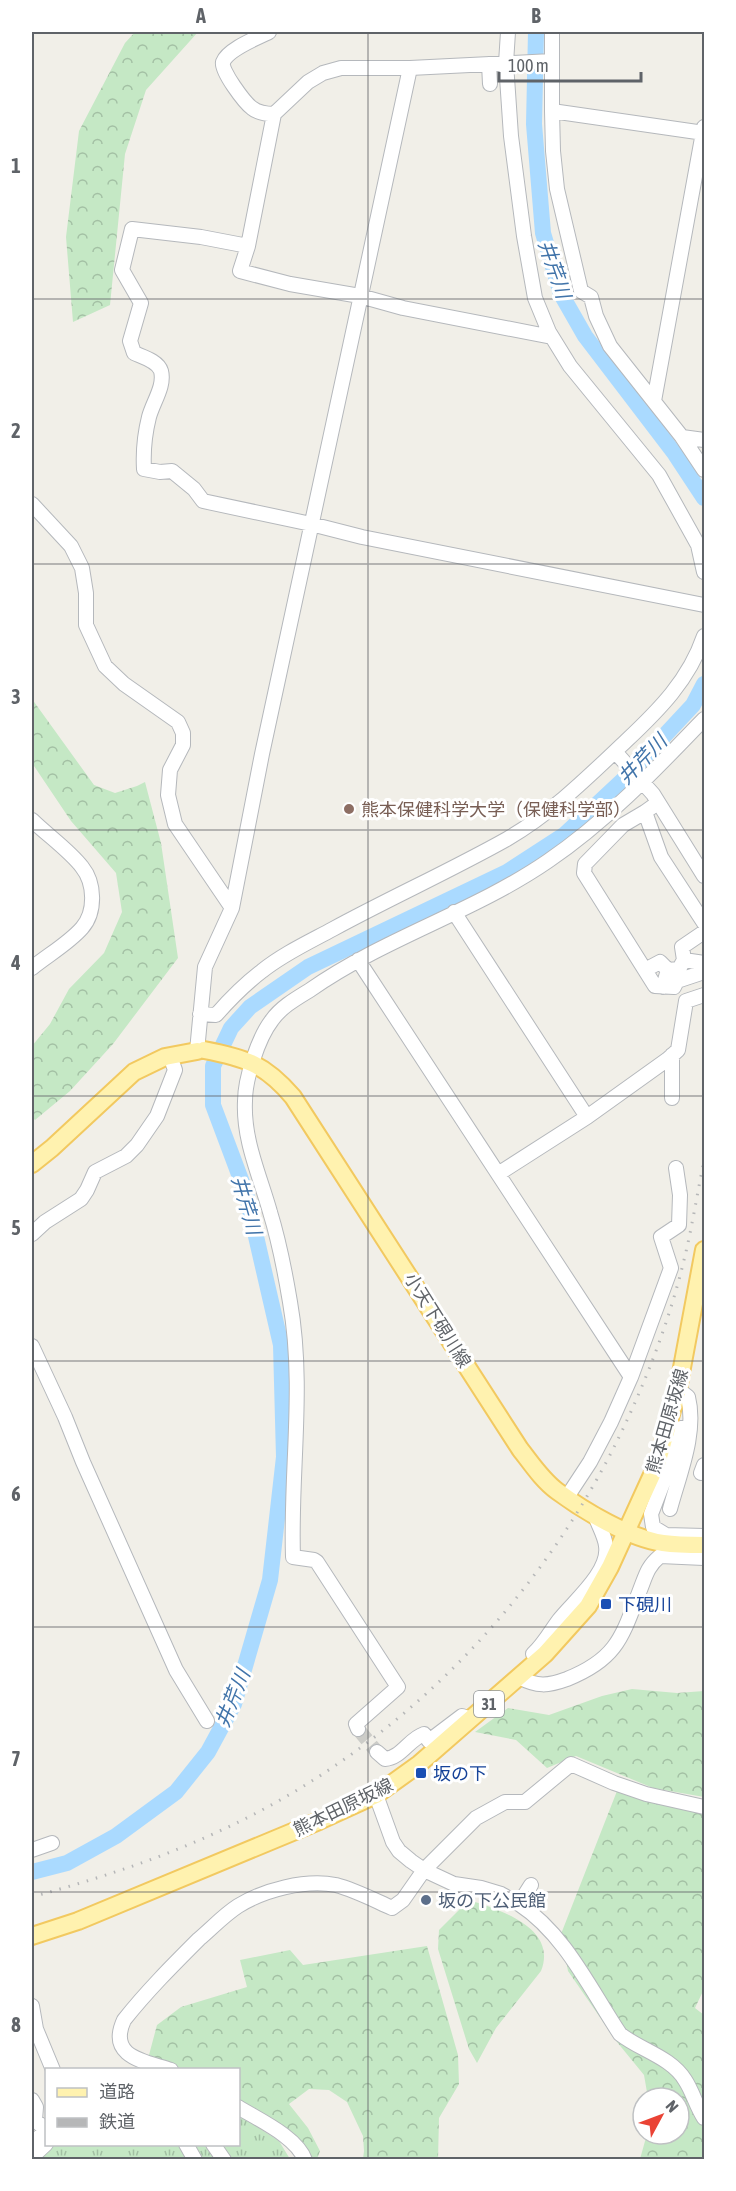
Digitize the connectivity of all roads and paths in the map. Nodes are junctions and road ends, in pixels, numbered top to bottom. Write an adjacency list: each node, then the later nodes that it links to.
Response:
1 (269, 32): 10 (street)
2 (508, 32): 5 (street)
3 (552, 32): 4 (street)
4 (550, 61): 5 (street); 9 (street)
5 (513, 63): 6 (street); 17 (street)
6 (489, 64): 7 (street); 8 (street)
7 (410, 68): 10 (street); 15 (street)
8 (490, 84)
9 (552, 111): 11 (street); 14 (street)
10 (274, 114): 13 (street)
11 (704, 131): 18 (street)
12 (705, 170): 18 (street)
13 (248, 246): 15 (street); 23 (street)
14 (581, 291): 16 (street); 18 (street)
15 (360, 296): 17 (street); 23 (street)
16 (597, 336)
17 (552, 338): 24 (street)
18 (657, 405): 19 (street)
19 (682, 437): 20 (street); 21 (street)
20 (705, 440)
21 (705, 470)
22 (32, 504): 34 (street)
23 (311, 524): 25 (street); 34 (street)
24 (705, 572)
25 (705, 605)
26 (705, 636): 47 (street)
27 (705, 719): 29 (street)
28 (619, 757): 29 (street)
29 (641, 780): 30 (street); 35 (street)
30 (658, 803): 31 (street); 33 (street)
31 (645, 812): 36 (street); 43 (street)
32 (32, 820): 42 (street)
33 (705, 876)
34 (232, 908): 47 (street)
35 (454, 912): 39 (street); 53 (street)
36 (705, 923)
37 (705, 932): 38 (street)
38 (683, 953): 40 (street); 41 (street)
39 (358, 960): 51 (street); 56 (street)
40 (705, 963)
41 (664, 966): 43 (street); 45 (street)
42 (32, 968)
43 (645, 970): 45 (street)
44 (705, 972): 45 (street)
45 (663, 987)
46 (705, 996): 49 (street)
47 (200, 1014): 48 (street)
48 (204, 1051): 50 (main road, 小天下硯川線); 51 (main road, 小天下硯川線)
49 (672, 1055): 52 (street); 53 (street)
50 (170, 1056): 54 (main road, 小天下硯川線); 57 (street)
51 (251, 1062): 63 (main road, 小天下硯川線); 73 (street)
52 (672, 1098)
53 (587, 1117): 56 (street)
54 (32, 1164)
55 (676, 1168): 60 (street)
56 (498, 1174): 60 (street)
57 (32, 1234)
58 (705, 1250): 61 (main road, 熊本田原坂線 / 31)
59 (32, 1346): 72 (street)
60 (631, 1377): 63 (street)
61 (678, 1389): 62 (street); 66 (main road, 熊本田原坂線 / 31)
62 (690, 1426): 64 (street); 67 (street)
63 (567, 1497): 65 (main road, 小天下硯川線)
64 (670, 1509)
65 (595, 1515): 66 (main road, 小天下硯川線); 71 (street)
66 (627, 1532): 68 (main road, 小天下硯川線); 70 (main road, 熊本田原坂線 / 31)
67 (705, 1536)
68 (705, 1545)
69 (705, 1558): 70 (street)
70 (519, 1677): 71 (main road, 熊本田原坂線 / 31)
71 (466, 1718): 74 (street); 75 (main road, 熊本田原坂線 / 31)
72 (207, 1721)
73 (358, 1729)
74 (377, 1752)
75 (376, 1795): 79 (street); 82 (main road, 熊本田原坂線 / 31)
76 (705, 1807): 79 (street)
77 (52, 1843): 78 (street)
78 (32, 1850)
79 (424, 1870): 81 (street); 86 (street)
80 (531, 1885): 81 (street)
81 (519, 1904): 89 (street)
82 (40, 1937): 83 (street)
83 (32, 1942)
84 (32, 2006): 85 (street)
85 (52, 2068)
86 (165, 2068)
87 (32, 2100): 90 (street)
88 (240, 2108): 99 (street)
89 (705, 2118)
90 (45, 2129)
91 (45, 2131): 92 (street)
92 (32, 2144)
93 (45, 2145): 96 (street)
94 (187, 2146): 97 (street)
95 (214, 2146): 98 (street)
96 (32, 2157)
97 (195, 2160)
98 (224, 2160)
99 (305, 2160)

